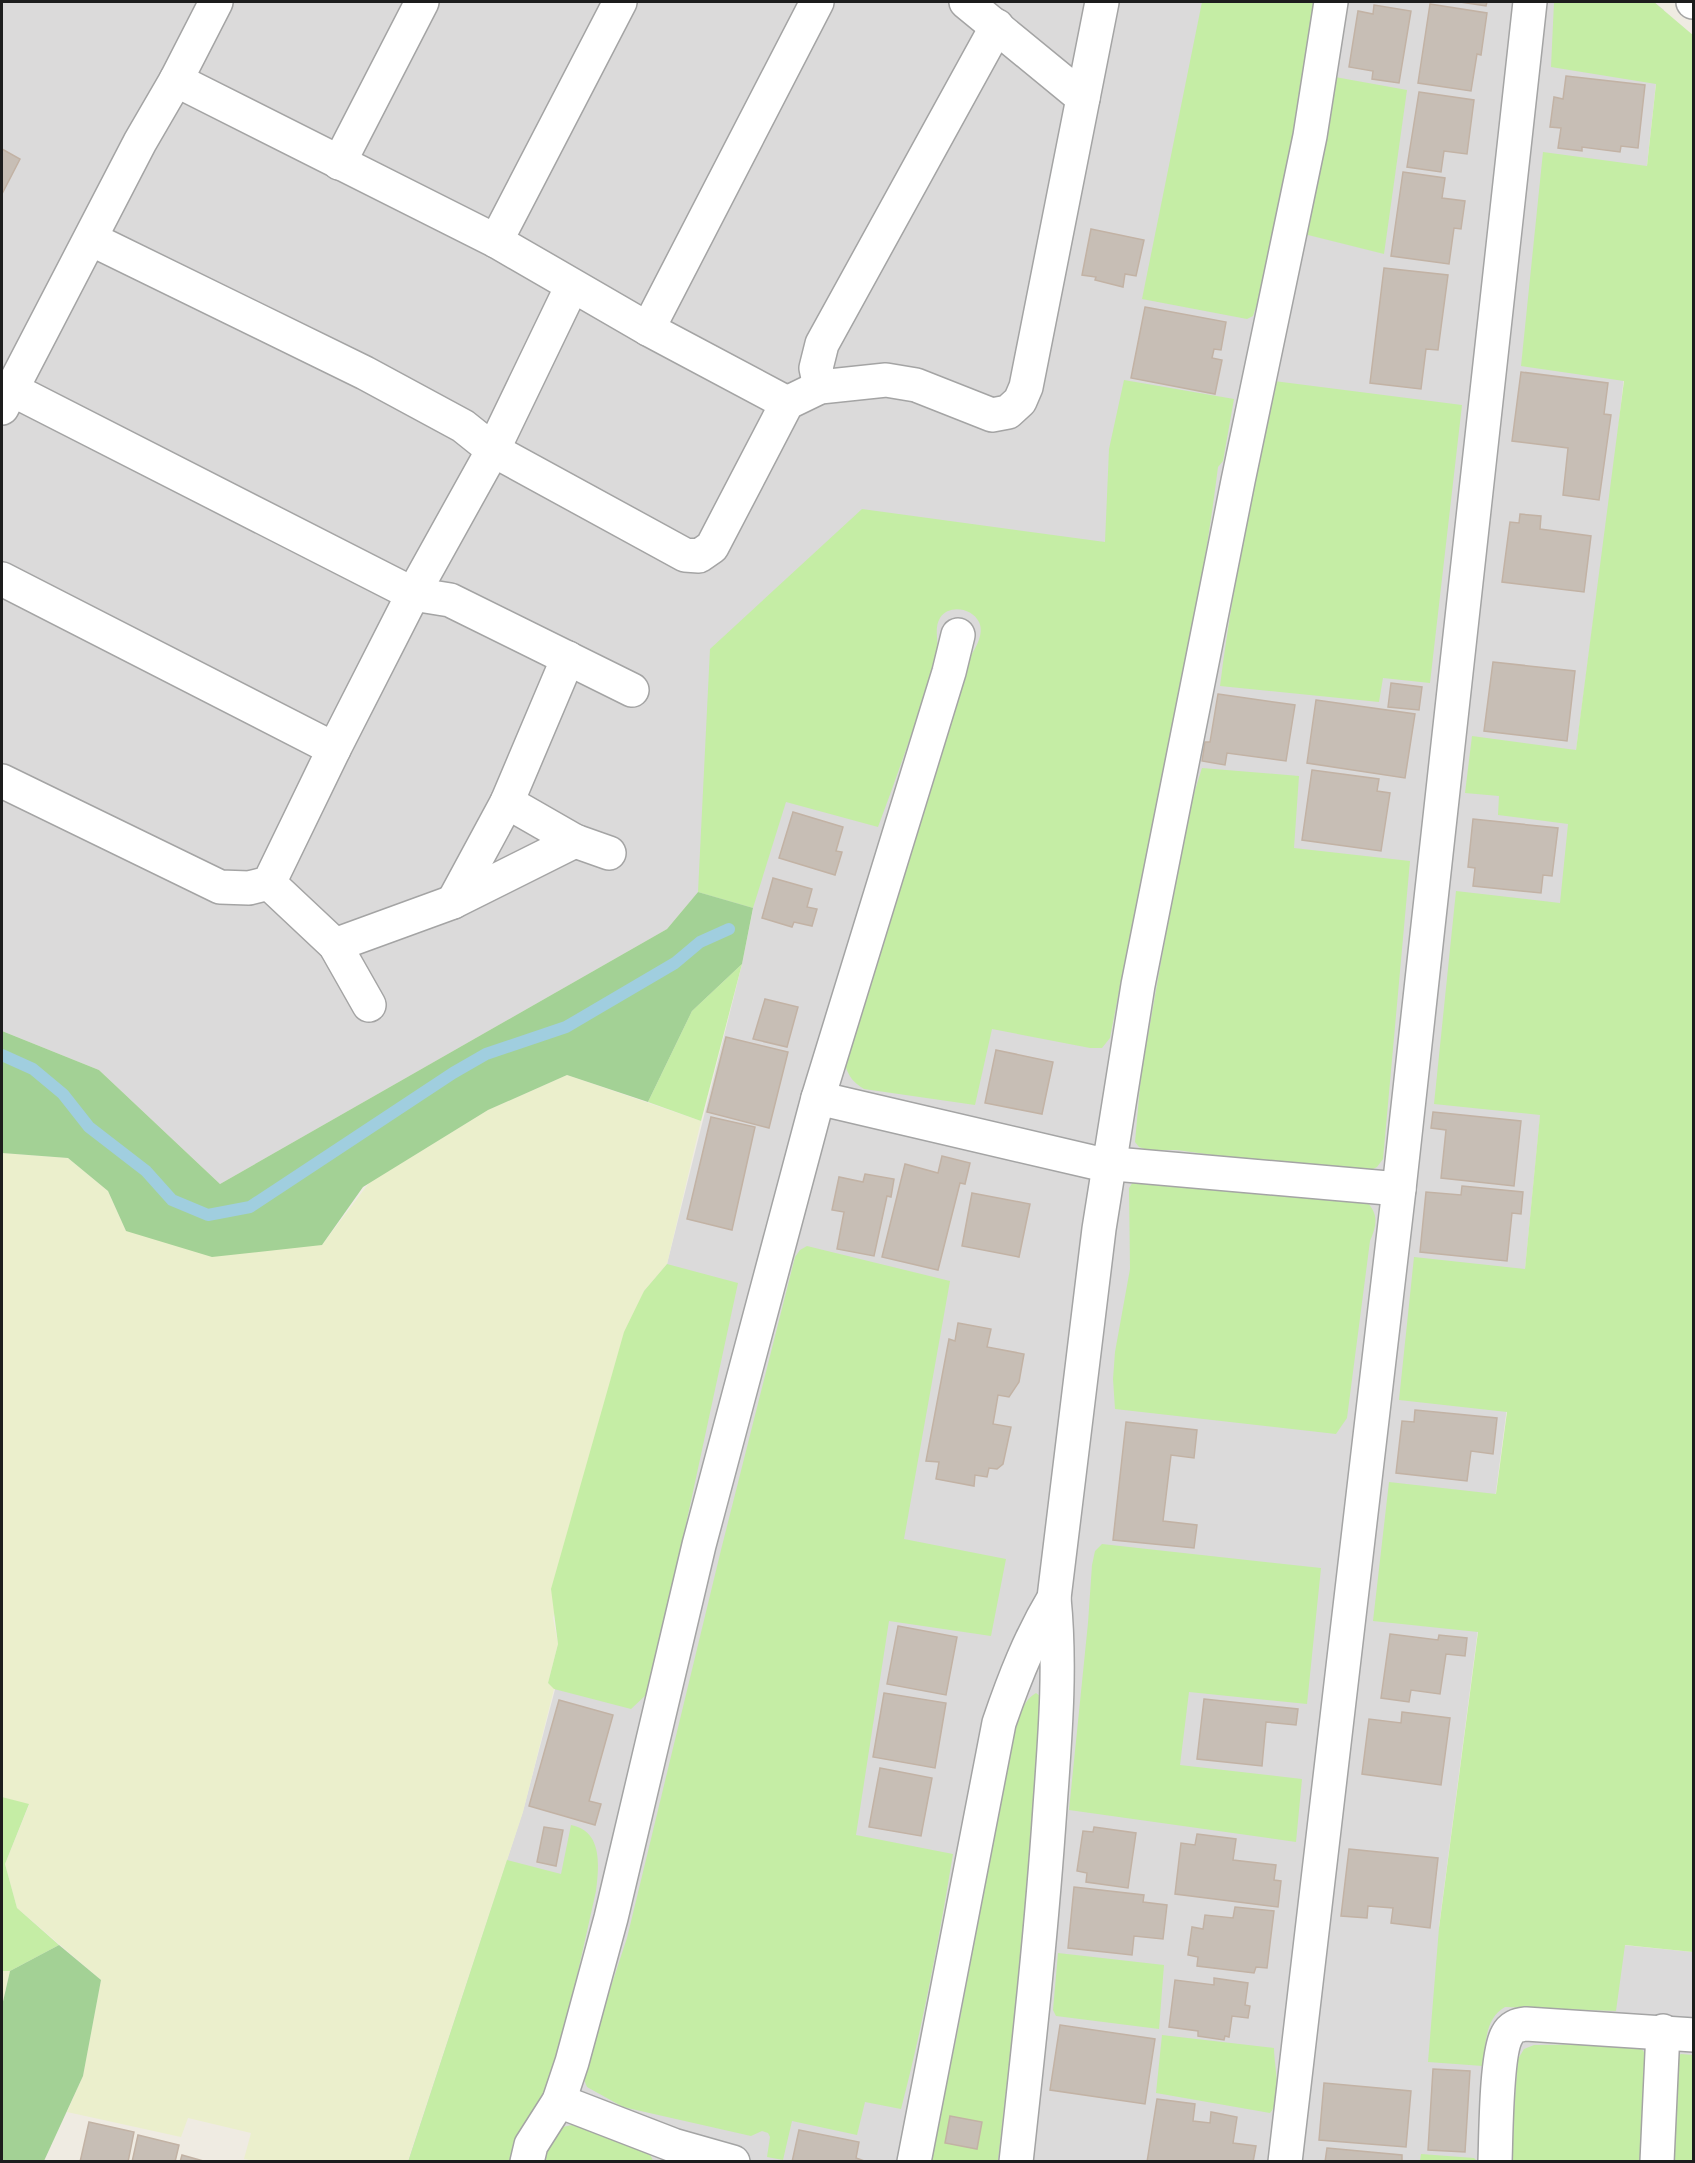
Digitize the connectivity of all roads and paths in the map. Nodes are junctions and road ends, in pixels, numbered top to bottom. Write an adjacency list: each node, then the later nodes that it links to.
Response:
1 (216, 2): 10 (street)
2 (422, 2): 12 (street)
3 (620, 2): 14 (street)
4 (817, 2): 16 (street)
5 (966, 2): 9 (street)
6 (1102, 2): 11 (street)
7 (1331, 2): 36 (street)
8 (1530, 2): 37 (street)
9 (997, 26): 11 (street); 17 (street)
10 (176, 80): 12 (street); 13 (street)
11 (1083, 98): 17 (street)
12 (339, 163): 14 (street)
13 (91, 239): 18 (street); 20 (street)
14 (496, 241): 15 (street)
15 (572, 286): 16 (street); 20 (street)
16 (648, 329): 19 (street)
17 (820, 387): 19 (street)
18 (6, 398): 22 (street)
19 (787, 403): 20 (street)
20 (493, 450): 22 (street)
21 (2, 579): 26 (street)
22 (413, 594): 24 (street); 26 (street)
23 (958, 635): 35 (street)
24 (568, 658): 25 (street); 28 (street)
25 (632, 690)
26 (334, 749): 31 (street)
27 (2, 781): 31 (street)
28 (507, 802): 29 (street); 32 (street)
29 (574, 841): 30 (street); 32 (street)
30 (609, 853)
31 (269, 883): 33 (street)
32 (453, 902): 33 (street)
33 (335, 945): 34 (street)
34 (369, 1005)
35 (818, 1098): 36 (street); 40 (street)
36 (1110, 1164): 37 (street); 38 (street)
37 (1399, 1189): 46 (street)
38 (1054, 1598): 44 (street); 45 (street)
39 (1678, 2033): 47 (street); 48 (street)
40 (559, 2101): 41 (street); 42 (street)
41 (671, 2153): 43 (street)
42 (526, 2162)
43 (733, 2162)
44 (914, 2162)
45 (1017, 2162)
46 (1285, 2162)
47 (1495, 2162)
48 (1657, 2162)

